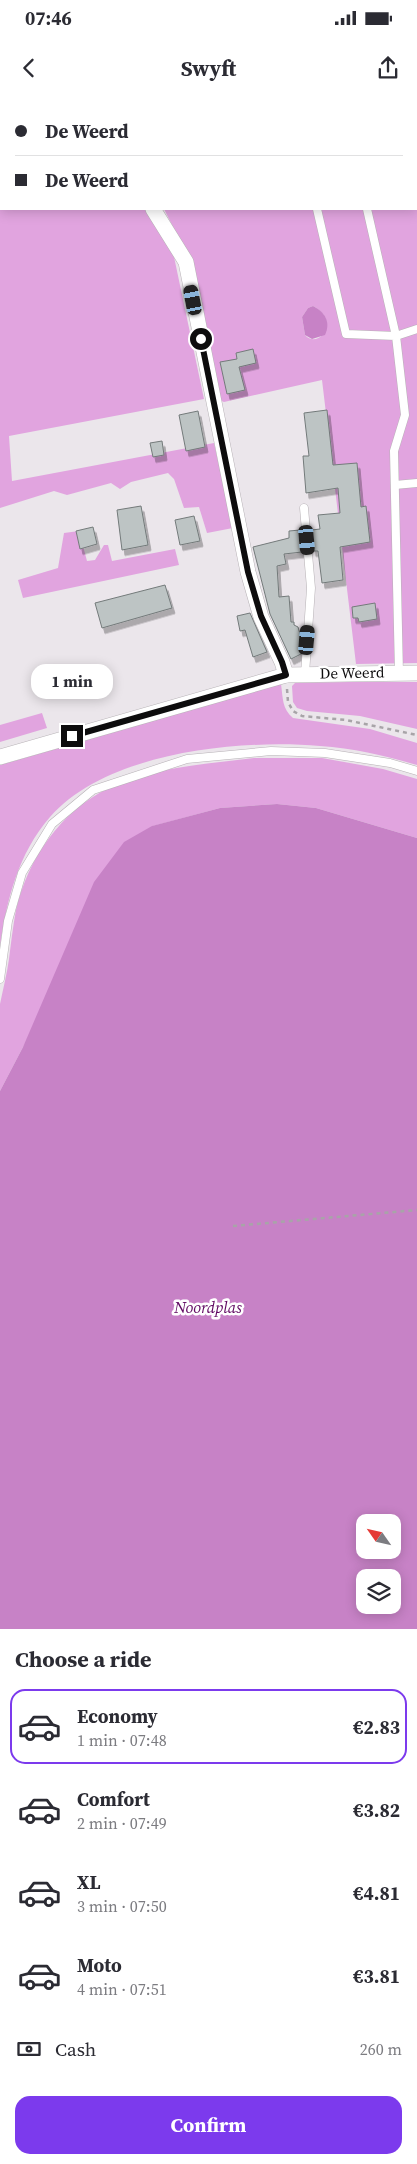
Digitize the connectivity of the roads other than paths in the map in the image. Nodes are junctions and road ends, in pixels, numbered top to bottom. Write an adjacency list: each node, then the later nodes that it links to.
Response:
1 (154, 210): 12 (street)
2 (317, 210): 5 (lane)
3 (367, 210): 5 (lane)
4 (417, 330): 5 (lane)
5 (396, 336): 7 (lane)
6 (417, 483): 7 (lane)
7 (395, 485): 9 (lane)
8 (304, 508): 10 (lane)
9 (399, 673): 10 (street, De Weerd); 11 (street, De Weerd)
10 (305, 674): 12 (street, De Weerd)
11 (417, 674)
12 (286, 675): 13 (street, De Weerd)
13 (0, 757)
14 (417, 771): 15 (lane)
15 (0, 979)

